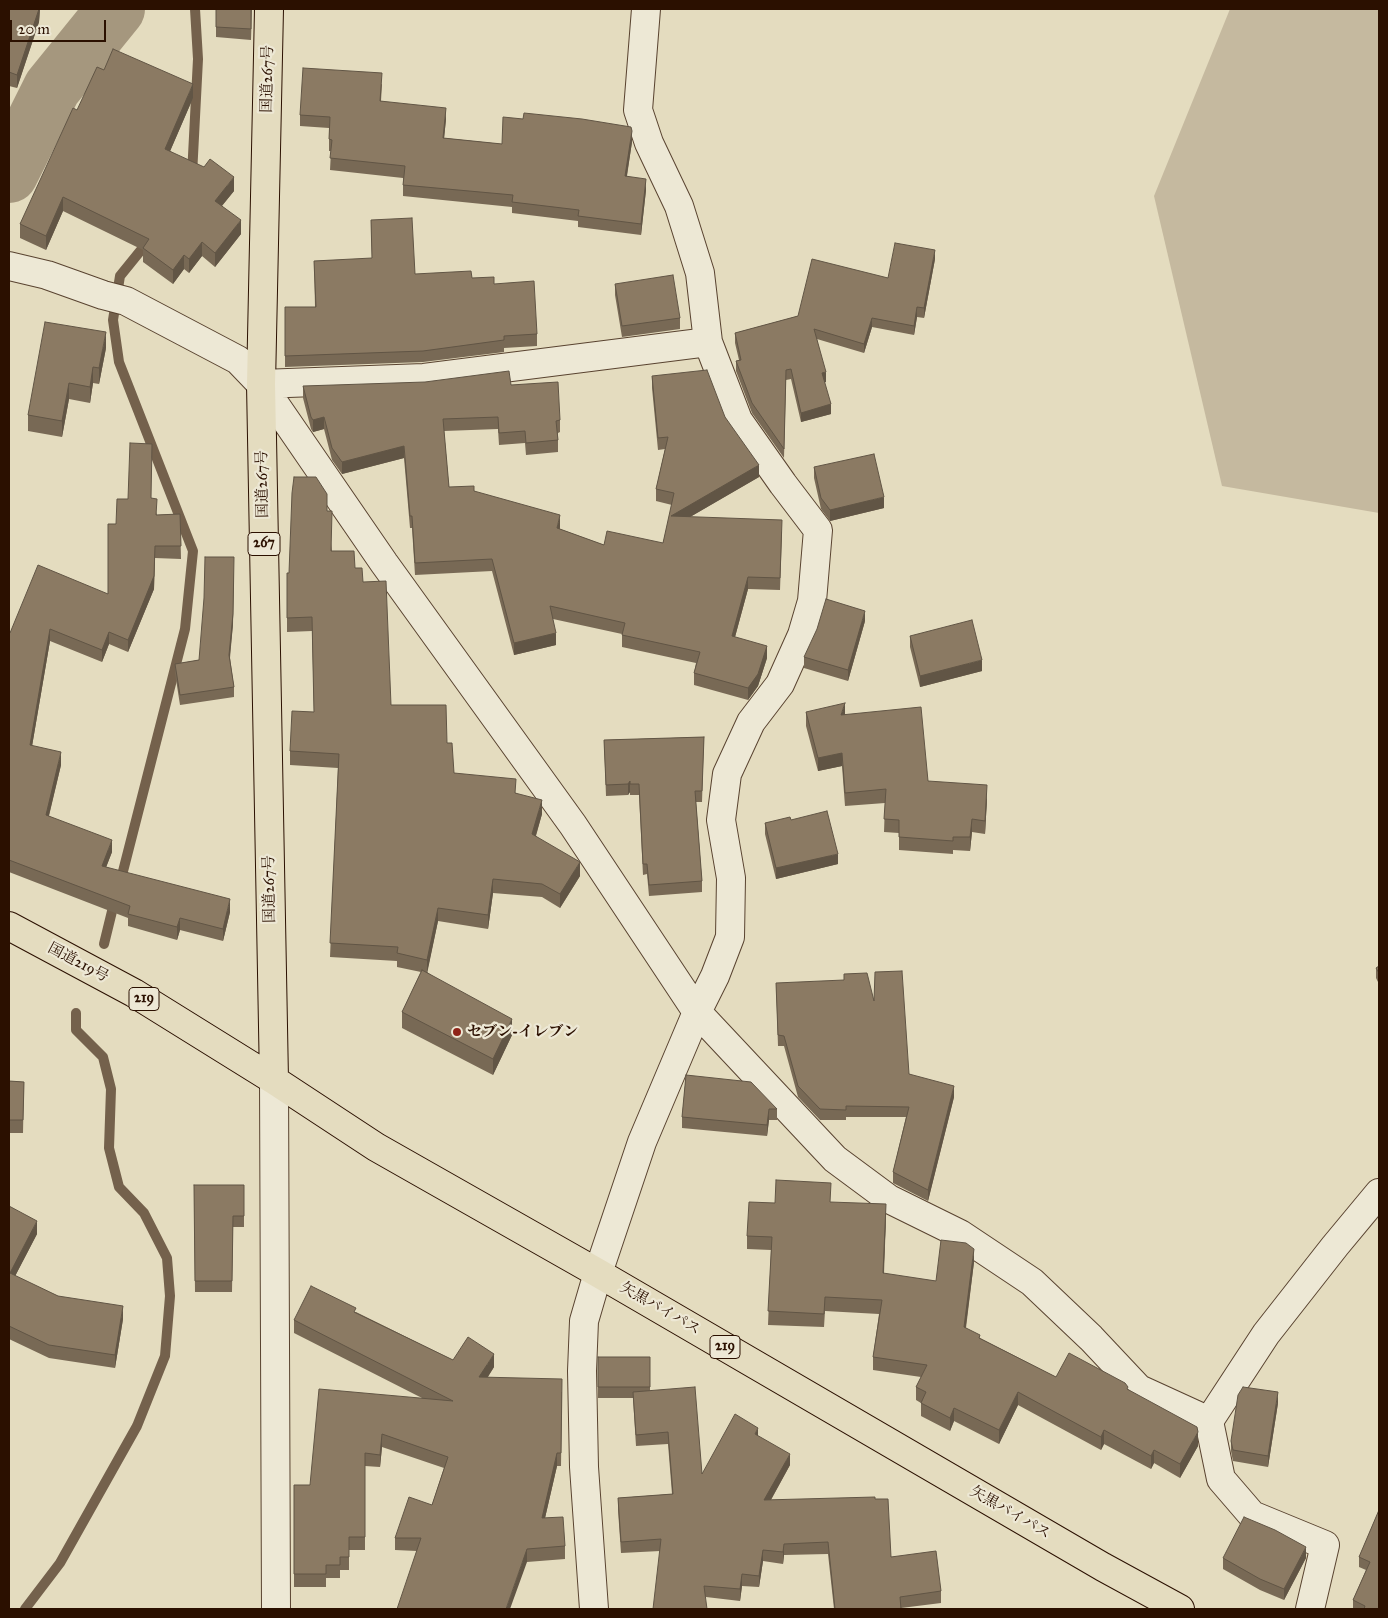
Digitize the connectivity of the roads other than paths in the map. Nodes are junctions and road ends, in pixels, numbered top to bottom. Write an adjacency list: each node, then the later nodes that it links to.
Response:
1 (270, 9): 5 (highway, 国道267号 / 267)
2 (646, 9): 4 (street)
3 (9, 266): 5 (street)
4 (708, 342): 5 (street); 7 (street)
5 (261, 384): 7 (street); 8 (highway, 国道267号 / 267)
6 (9, 926): 8 (highway, 国道219号 / 219)
7 (697, 1012): 10 (street); 11 (street)
8 (274, 1080): 10 (highway, 矢黒バイパス / 219); 12 (street)
9 (1379, 1193): 11 (street)
10 (598, 1273): 13 (street); 14 (highway, 矢黒バイパス / 219)
11 (1209, 1421): 15 (street)
12 (276, 1609)
13 (594, 1609)
14 (1180, 1609)
15 (1310, 1609)

